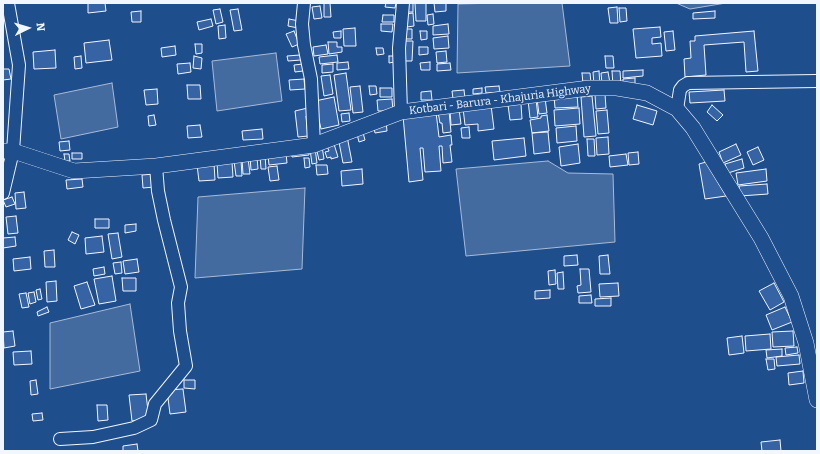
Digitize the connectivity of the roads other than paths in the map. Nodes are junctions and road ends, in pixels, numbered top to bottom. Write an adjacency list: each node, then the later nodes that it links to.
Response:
1 (8, 3): 8 (street)
2 (304, 3): 7 (street)
3 (403, 3): 6 (street)
4 (816, 81): 5 (street)
5 (677, 108): 6 (main road, Kotbari - Barura - Khajuria Highway); 11 (main road, Kotbari - Barura - Khajuria Highway)
6 (401, 112): 7 (main road, Kotbari - Barura - Khajuria Highway)
7 (314, 145): 9 (main road, Kotbari - Barura - Khajuria Highway)
8 (8, 151): 9 (main road, Kotbari - Barura - Khajuria Highway); 10 (street)
9 (156, 166): 12 (street)
10 (3, 193)
11 (817, 400)
12 (60, 439)

